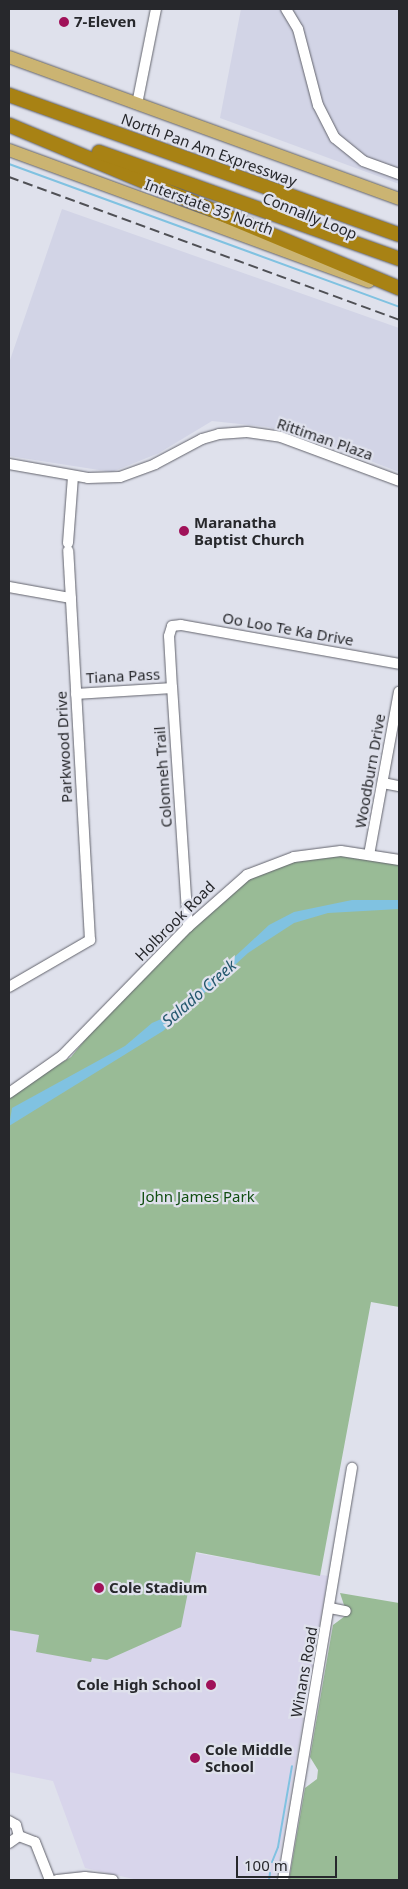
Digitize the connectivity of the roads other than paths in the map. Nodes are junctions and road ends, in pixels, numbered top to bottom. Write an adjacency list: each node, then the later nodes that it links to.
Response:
1 (156, 9): 5 (street)
2 (286, 9): 9 (street)
3 (10, 57): 5 (main road)
4 (9, 95): 12 (highway, North Pan Am Expressway)
5 (138, 104): 11 (main road)
6 (9, 120): 10 (highway)
7 (9, 125): 15 (highway)
8 (9, 150): 16 (main road, Interstate 35 North)
9 (399, 174)
10 (209, 192): 13 (highway); 14 (highway, Connally Loop)
11 (399, 199)
12 (399, 236)
13 (399, 259)
14 (399, 268)
15 (399, 288)
16 (399, 293)
17 (9, 464): 18 (street, Rittiman Plaza)
18 (73, 476): 19 (street, Rittiman Plaza); 21 (street, Parkwood Drive)
19 (399, 482)
20 (9, 587): 21 (street)
21 (71, 598): 26 (street, Parkwood Drive)
22 (172, 626): 23 (street, Oo Loo Te Ka Drive); 24 (street, Colonneh Trail)
23 (399, 664)
24 (172, 688): 26 (street, Tiana Pass); 31 (street, Colonneh Trail)
25 (399, 692): 27 (street, Woodburn Drive)
26 (76, 694): 32 (street, Parkwood Drive)
27 (383, 783): 28 (street); 29 (street, Woodburn Drive)
28 (399, 786)
29 (370, 855): 30 (street, Holbrook Road); 31 (street, Holbrook Road)
30 (399, 860)
31 (188, 927): 33 (street, Holbrook Road)
32 (9, 986)
33 (9, 1093)
34 (352, 1468): 35 (street, Winans Road)
35 (330, 1608): 36 (street); 43 (street, Winans Road)
36 (346, 1611)
37 (9, 1821): 38 (street)
38 (19, 1836): 39 (street); 40 (street)
39 (9, 1843)
40 (50, 1880)
41 (57, 1880): 42 (street)
42 (113, 1880)
43 (283, 1880)

